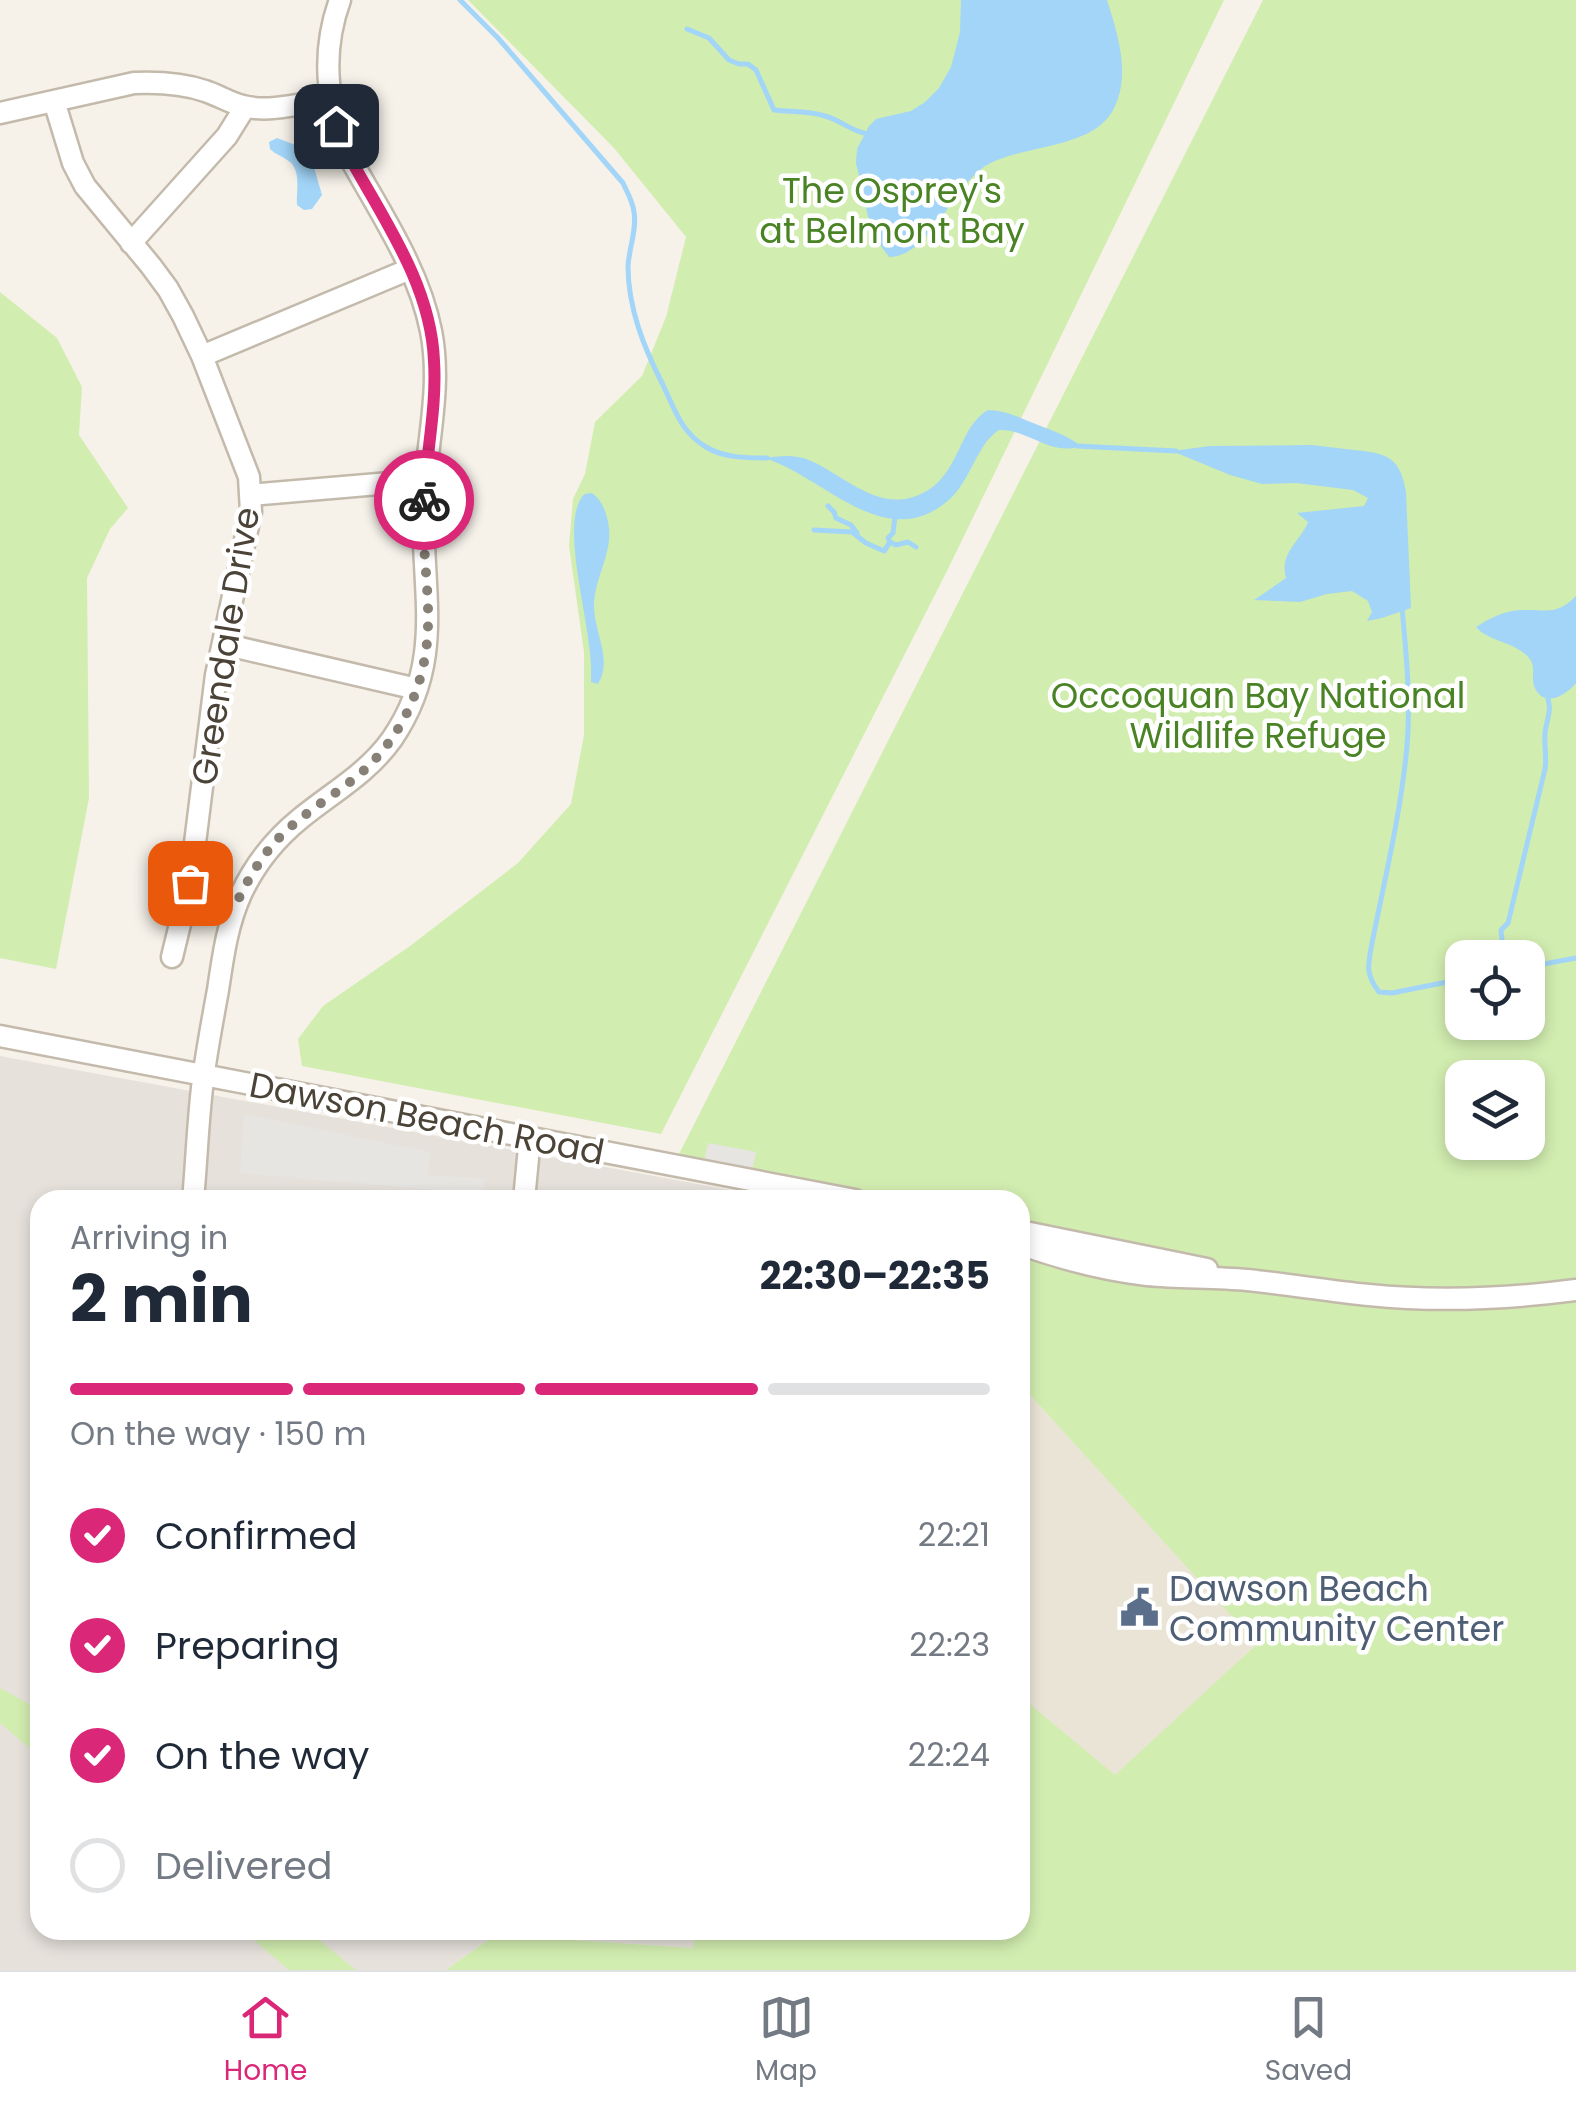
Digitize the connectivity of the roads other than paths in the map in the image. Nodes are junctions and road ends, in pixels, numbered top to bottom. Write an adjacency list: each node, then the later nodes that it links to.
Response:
1 (340, 0): 2 (street)
2 (330, 98): 4 (street); 7 (street)
3 (54, 101): 4 (street); 5 (street); 6 (street, Greendale Drive)
4 (245, 107): 6 (street)
5 (0, 113)
6 (132, 243): 8 (street, Greendale Drive)
7 (410, 269): 8 (street); 9 (street)
8 (202, 356): 10 (street, Greendale Drive)
9 (425, 480): 10 (street); 12 (street)
10 (250, 495): 11 (street, Greendale Drive)
11 (222, 644): 12 (street); 13 (street, Greendale Drive)
12 (418, 688): 14 (street)
13 (190, 883): 14 (street); 15 (street, Greendale Drive)
14 (238, 900): 17 (street)
15 (172, 957)
16 (0, 1036): 17 (street, Dawson Beach Road)
17 (204, 1074): 18 (street, Dawson Beach Road); 19 (street)
18 (530, 1137): 20 (street); 21 (street, Dawson Beach Road)
19 (194, 1190)
20 (525, 1190)
21 (803, 1190)
22 (1030, 1233): 24 (street)
23 (1030, 1248): 24 (street)
24 (1243, 1280): 25 (street)
25 (1576, 1290)

